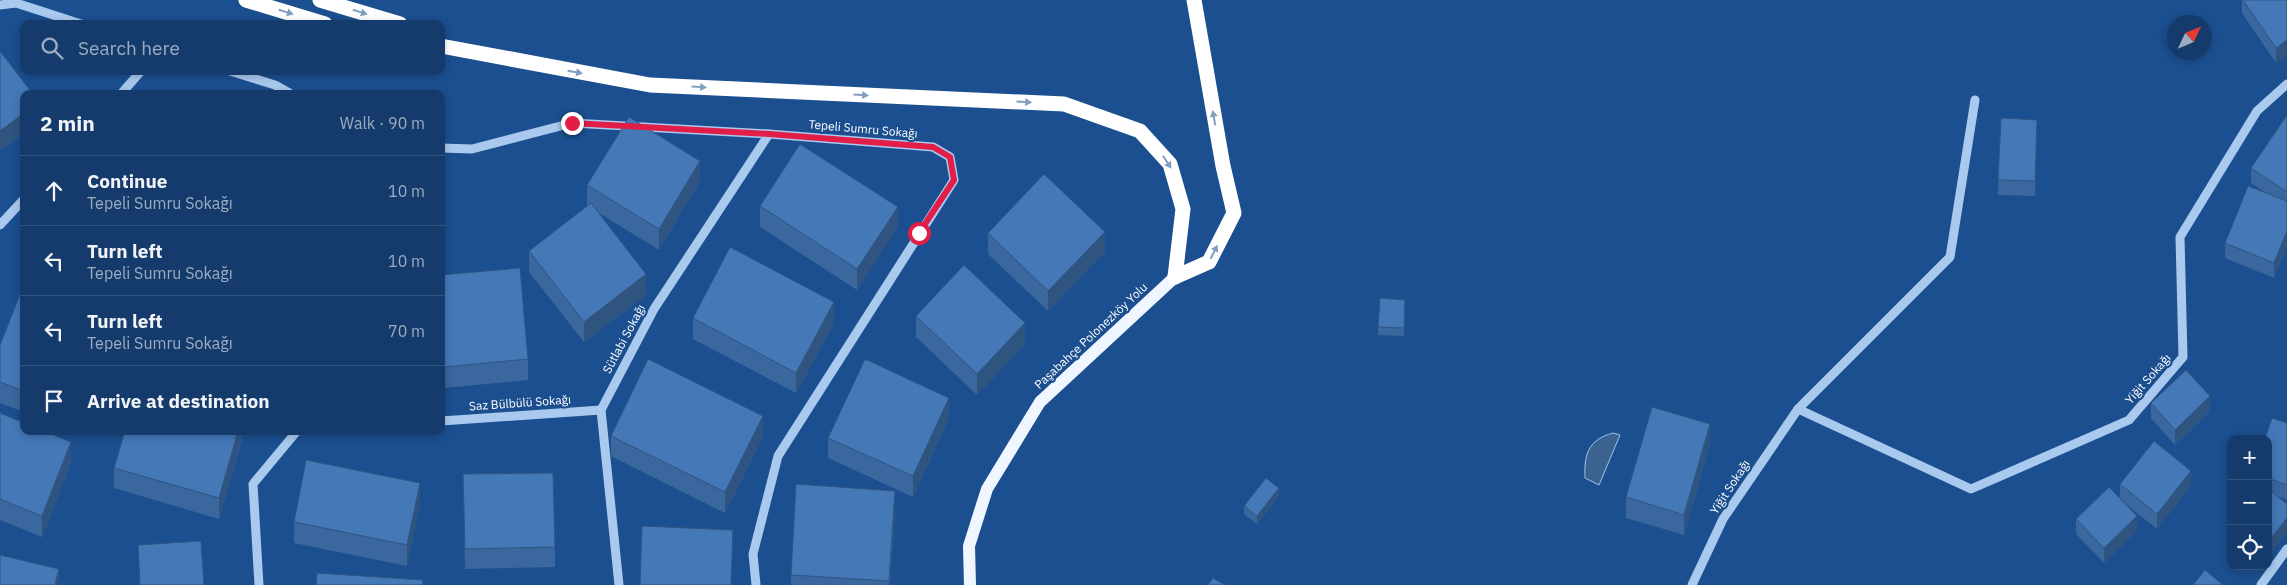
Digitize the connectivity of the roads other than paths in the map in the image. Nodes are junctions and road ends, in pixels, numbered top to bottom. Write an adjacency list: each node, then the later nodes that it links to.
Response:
1 (246, 0): 6 (highway, one-way to 6)
2 (320, 0): 7 (highway, one-way to 7)
3 (1194, 0): 21 (highway, one-way to 3)
4 (0, 5): 5 (street)
5 (68, 20)
6 (312, 20)
7 (387, 20)
8 (445, 37): 10 (highway)
9 (445, 47): 10 (highway)
10 (543, 66): 21 (highway, one-way to 21)
11 (138, 75): 14 (street)
12 (243, 75): 15 (street)
13 (2287, 84): 22 (street, Yiğit Sokağı)
14 (124, 90)
15 (284, 90)
16 (1975, 100): 22 (street, Yiğit Sokağı)
17 (769, 134): 18 (street, Tepeli Sumru Sokağı); 23 (street, Sütlabi Sokağı); 29 (street, Tepeli Sumru Sokağı)
18 (445, 148)
19 (20, 203): 20 (street)
20 (0, 225)
21 (1175, 277): 30 (main road, Paşabahçe Polonezköy Yolu)
22 (1798, 409): 31 (street, Yiğit Sokağı)
23 (601, 410): 24 (street, Saz Bülbülü Sokağı); 28 (street)
24 (445, 421)
25 (294, 435): 27 (street)
26 (2287, 548): 32 (street)
27 (259, 585)
28 (619, 585)
29 (756, 585)
30 (970, 585)
31 (1692, 585)
32 (2261, 585)

